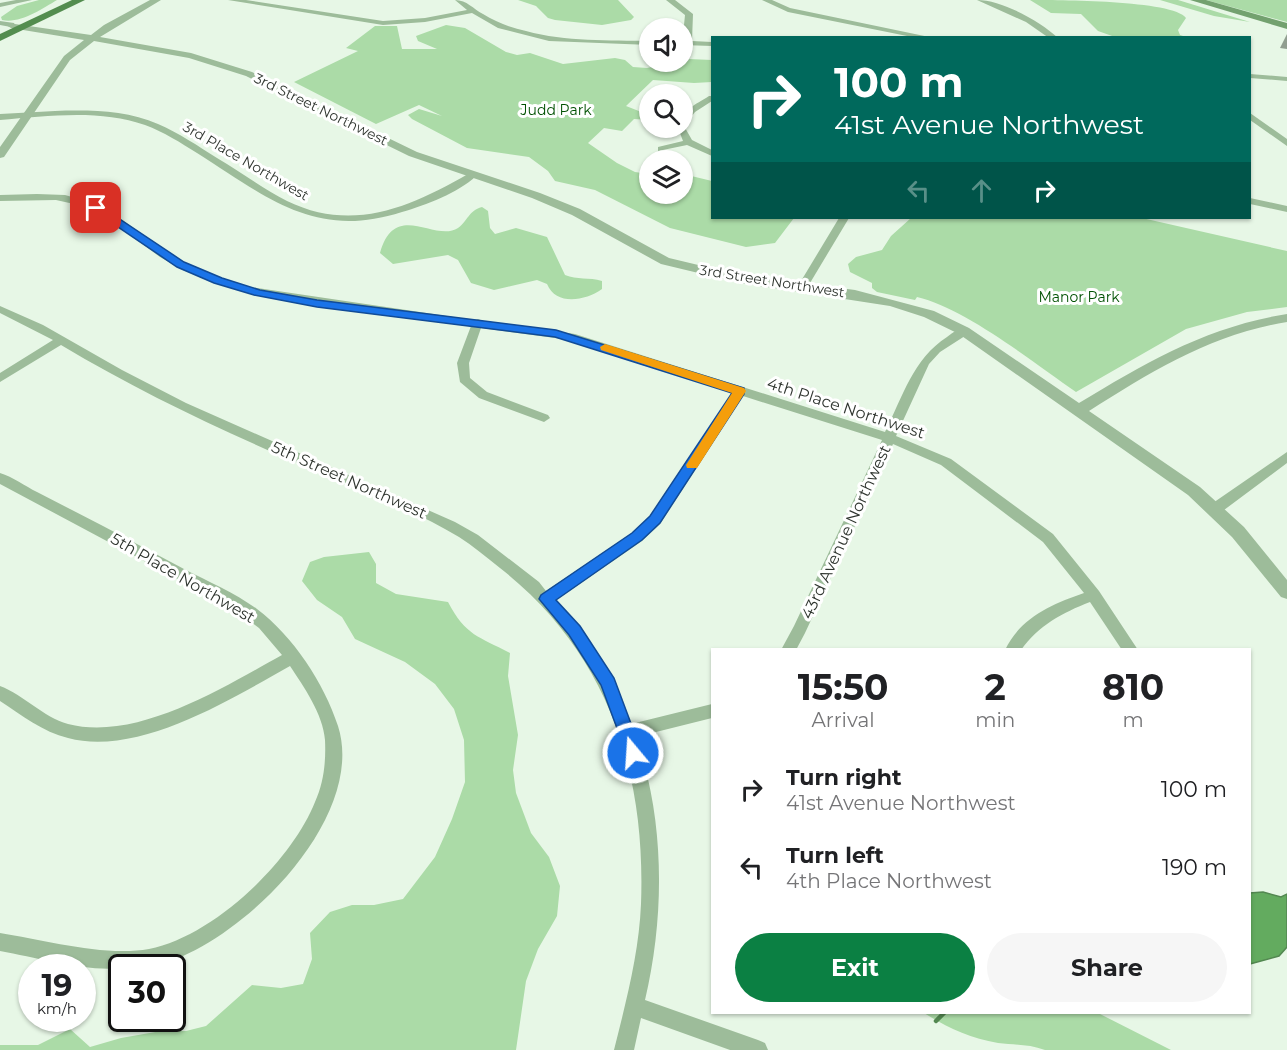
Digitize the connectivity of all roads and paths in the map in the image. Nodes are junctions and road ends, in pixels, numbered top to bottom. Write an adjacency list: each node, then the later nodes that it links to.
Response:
1 (28, 0): 12 (street)
2 (64, 0): 16 (main road)
3 (80, 0): 18 (main road)
4 (157, 0): 23 (street)
5 (232, 0): 11 (street)
6 (459, 0): 13 (street)
7 (670, 0): 15 (street)
8 (766, 0): 20 (street)
9 (981, 0): 21 (street)
10 (1194, 0): 17 (main road)
11 (257, 2): 13 (street)
12 (4, 5): 14 (street)
13 (471, 11): 24 (street)
14 (0, 13)
15 (688, 18)
16 (5, 24): 18 (street, 3rd Street Northwest); 19 (main road)
17 (1287, 26)
18 (22, 28): 22 (main road); 23 (street, 3rd Street Northwest)
19 (0, 30)
20 (922, 36)
21 (1052, 36)
22 (0, 38)
23 (92, 38): 31 (street); 40 (street, 3rd Street Northwest)
24 (639, 42)
25 (693, 43): 26 (street)
26 (711, 44)
27 (1251, 76): 28 (street)
28 (1287, 79)
29 (711, 99): 30 (street)
30 (693, 109)
31 (27, 116): 32 (street, 3rd Place Northwest); 39 (street); 40 (street, 3rd Place Northwest)
32 (0, 117)
33 (1251, 117): 36 (street)
34 (686, 138): 35 (street)
35 (688, 142): 37 (street); 38 (street)
36 (1287, 143)
37 (661, 149)
38 (711, 153)
39 (0, 155)
40 (471, 176): 45 (street, 3rd Street Northwest)
41 (0, 198): 48 (street, 4th Place Northwest)
42 (1251, 201): 43 (street)
43 (1287, 209)
44 (843, 219): 45 (street)
45 (803, 286): 49 (street, 3rd Street Northwest)
46 (0, 309): 50 (street, 5th Street Northwest)
47 (1287, 318): 53 (street)
48 (478, 322): 52 (street, 4th Place Northwest); 54 (street)
49 (964, 331): 53 (street, 3rd Street Northwest); 55 (street, 43rd Avenue Northwest)
50 (61, 340): 51 (street); 61 (street, 5th Street Northwest)
51 (0, 378)
52 (740, 391): 55 (street, 4th Place Northwest); 61 (street)
53 (1079, 410): 58 (street, 3rd Street Northwest)
54 (544, 417)
55 (890, 438): 60 (street, 4th Place Northwest); 62 (street, 43rd Avenue Northwest)
56 (1287, 457): 58 (street)
57 (0, 478): 65 (street, 5th Place Northwest)
58 (1215, 509): 59 (street, 3rd Street Northwest)
59 (1287, 592)
60 (1094, 595): 63 (street); 64 (street, 4th Place Northwest)
61 (546, 599): 68 (street, 5th Street Northwest)
62 (789, 648)
63 (1014, 648)
64 (1130, 648)
65 (291, 658): 66 (street); 69 (street, 5th Place Northwest)
66 (0, 693)
67 (711, 711): 68 (street)
68 (628, 732): 70 (street)
69 (0, 942)
70 (637, 1007): 71 (street); 72 (street)
71 (624, 1050)
72 (758, 1050)

